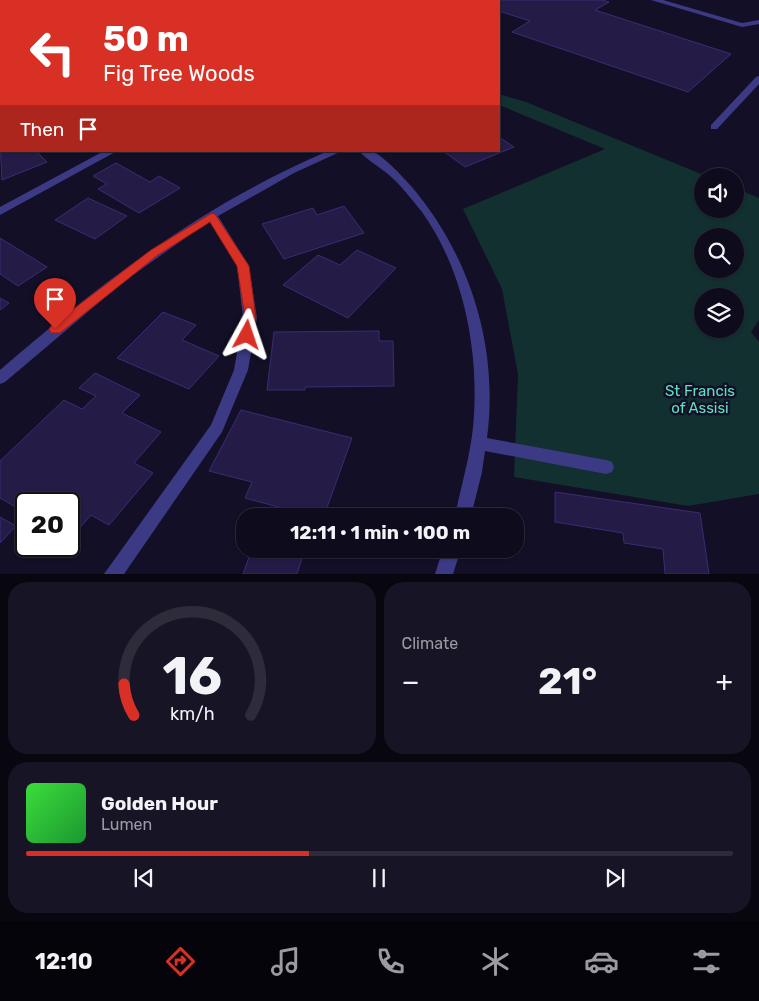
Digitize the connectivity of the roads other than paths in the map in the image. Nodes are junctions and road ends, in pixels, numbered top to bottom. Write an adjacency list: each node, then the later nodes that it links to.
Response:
1 (654, 0): 2 (street)
2 (759, 22)
3 (759, 79): 4 (street)
4 (714, 127)
5 (110, 152): 8 (street)
6 (335, 152): 9 (street)
7 (365, 152): 11 (street)
8 (0, 212)
9 (212, 216): 10 (street); 15 (street)
10 (0, 378)
11 (478, 443): 12 (street); 13 (street)
12 (606, 467)
13 (465, 508)
14 (449, 558): 16 (street)
15 (113, 574)
16 (444, 574)

